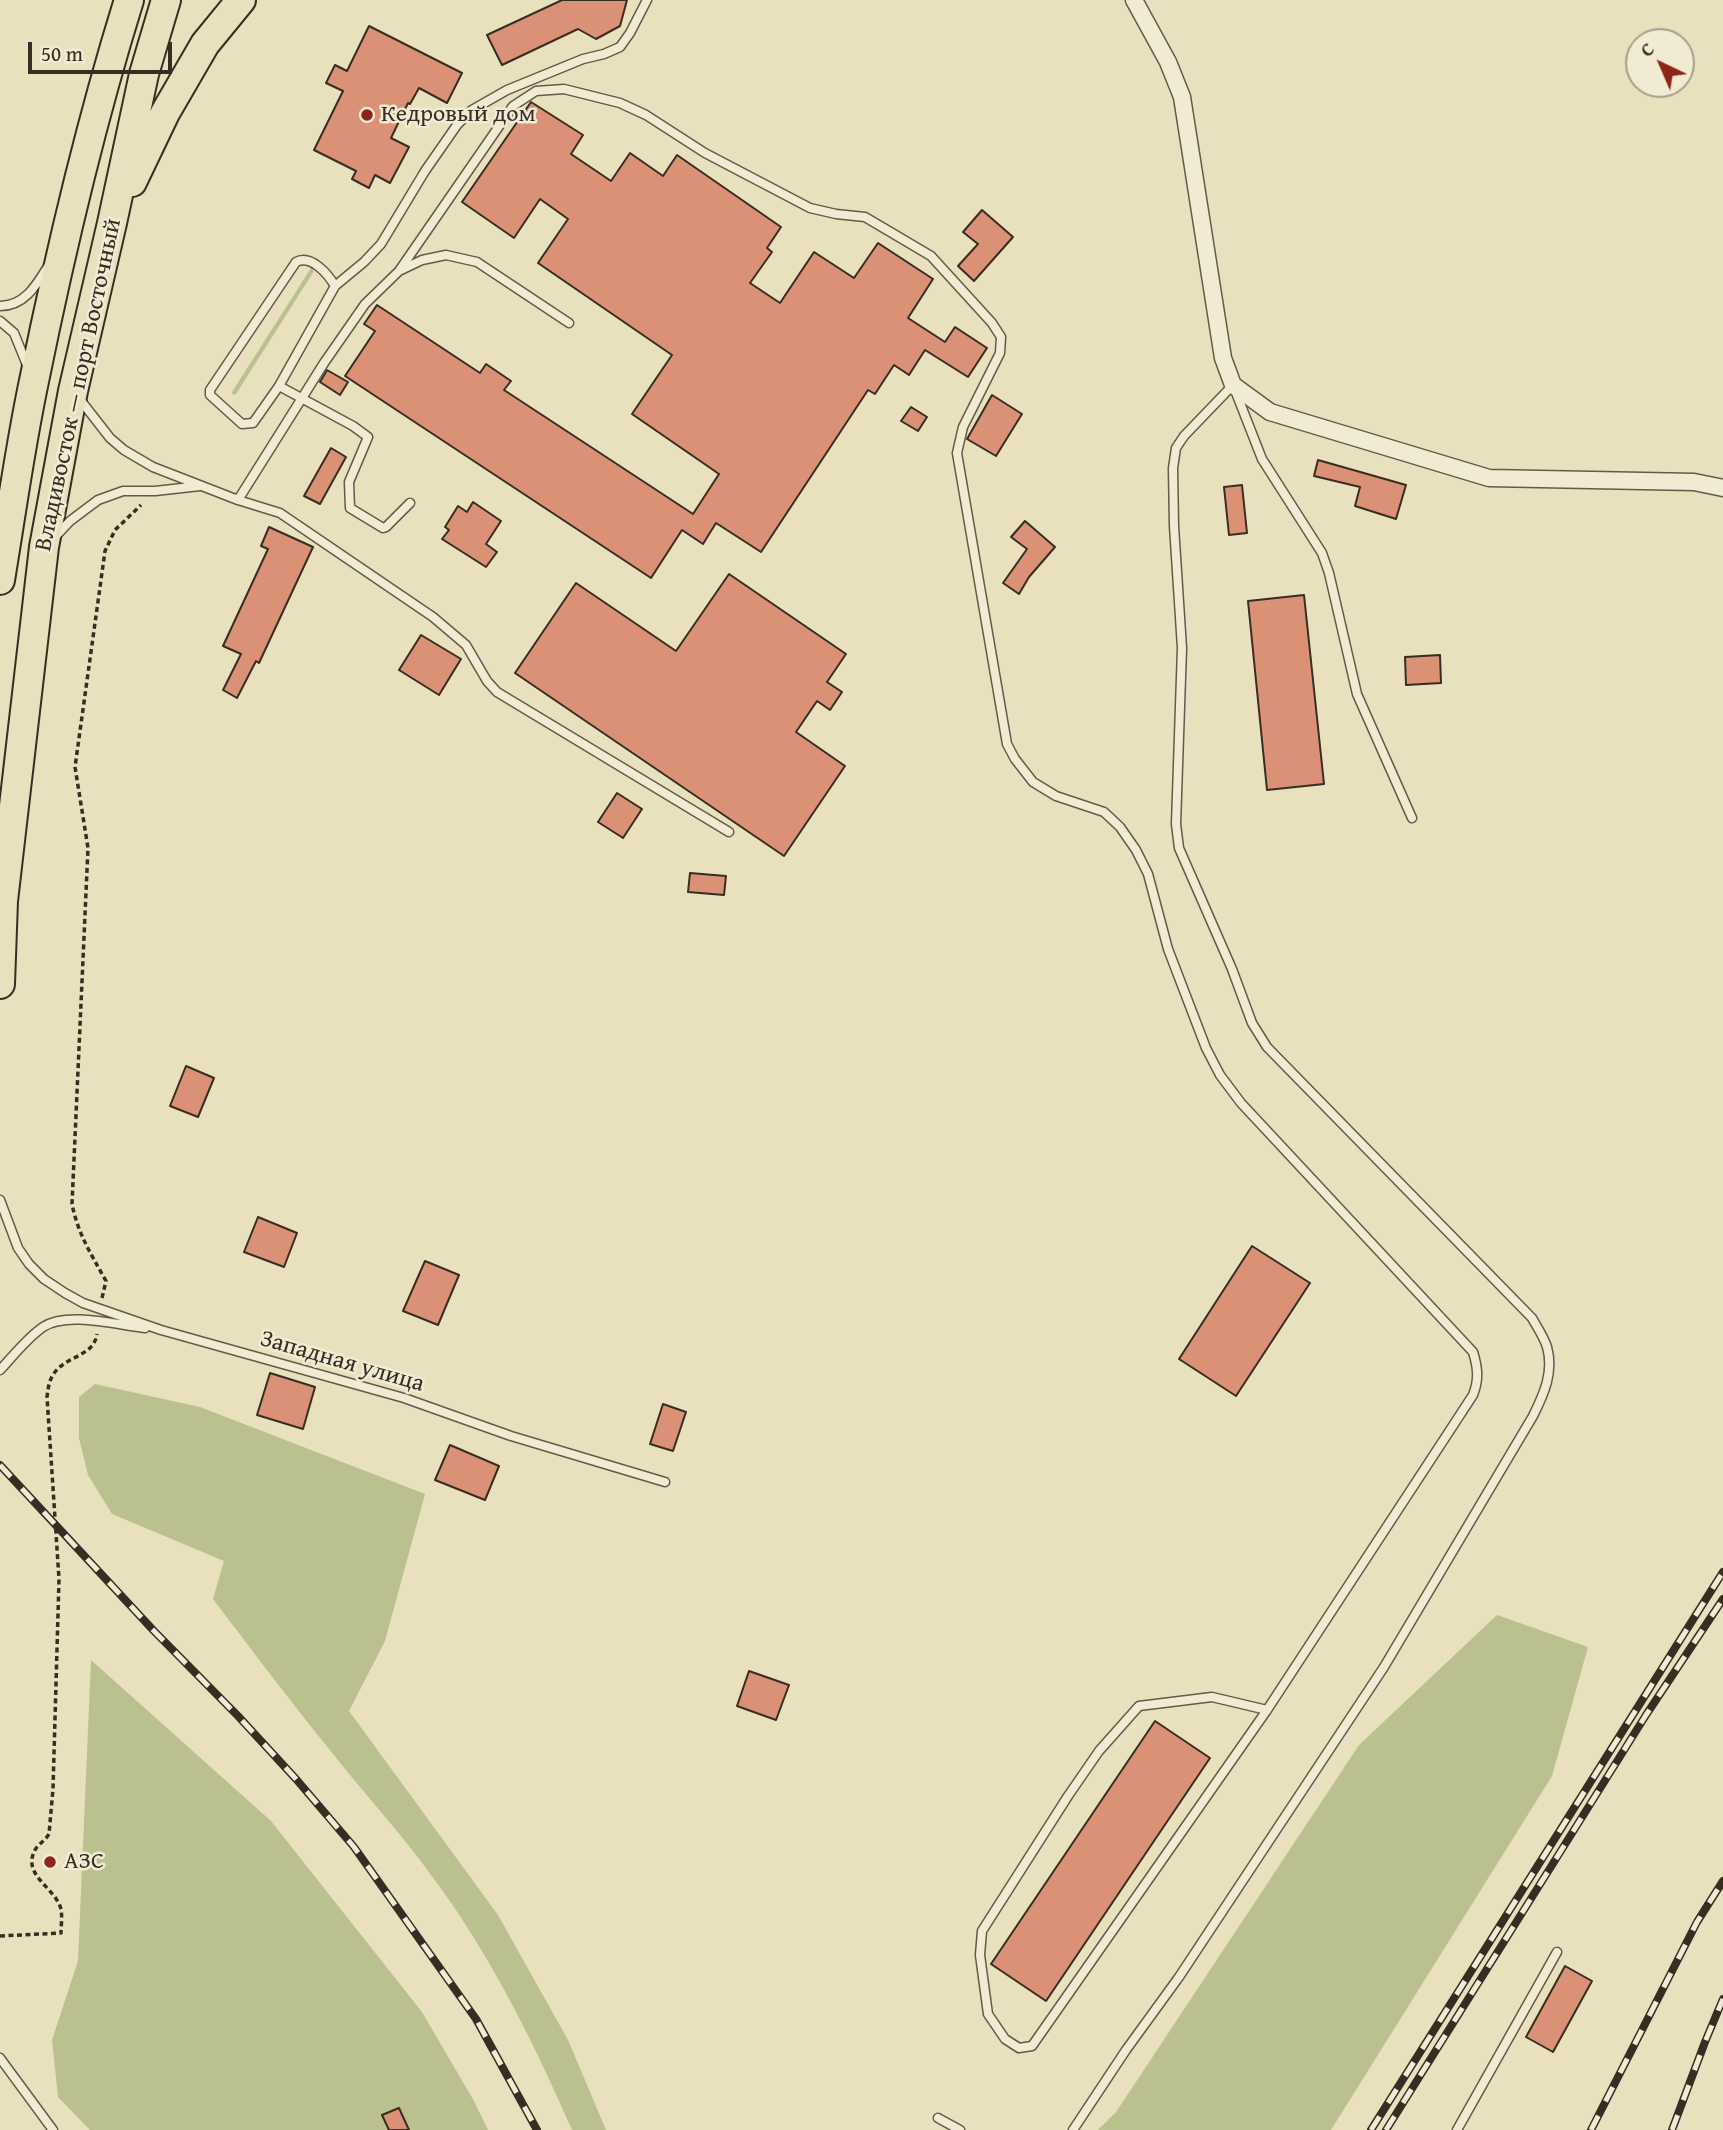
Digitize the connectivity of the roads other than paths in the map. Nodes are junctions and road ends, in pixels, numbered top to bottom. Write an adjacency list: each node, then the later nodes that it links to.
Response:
1 (129, 0): 7 (highway, Владивосток — порт Восточный)
2 (166, 0): 6 (highway, Владивосток — порт Восточный)
3 (241, 0): 6 (highway)
4 (647, 0): 9 (lane)
5 (1137, 1): 14 (street)
6 (113, 223): 16 (highway, Владивосток — порт Восточный)
7 (66, 235): 10 (lane); 13 (highway, Владивосток — порт Восточный)
8 (399, 271): 12 (lane); 17 (lane); 31 (lane)
9 (335, 286): 15 (lane); 15 (lane)
10 (0, 306)
11 (0, 321): 13 (lane)
12 (569, 323)
13 (33, 383): 23 (highway, Владивосток — порт Восточный)
14 (1233, 385): 19 (street); 24 (lane); 37 (lane)
15 (279, 386): 17 (lane)
16 (73, 391): 18 (lane); 22 (highway, Владивосток — порт Восточный)
17 (301, 399): 20 (lane); 21 (lane)
18 (203, 486): 20 (lane); 22 (lane)
19 (1723, 488)
20 (239, 500): 25 (lane)
21 (410, 503)
22 (44, 547): 26 (highway, Владивосток — порт Восточный)
23 (0, 580)
24 (1412, 818)
25 (729, 832)
26 (0, 984)
27 (0, 1200): 28 (lane, Западная улица)
28 (161, 1330): 29 (lane, Западная улица); 30 (lane, Западная улица)
29 (0, 1370)
30 (665, 1482)
31 (1267, 1710): 31 (lane)
32 (1558, 1952): 38 (lane)
33 (0, 2058): 35 (lane)
34 (938, 2118): 36 (lane)
35 (53, 2130)
36 (960, 2130)
37 (1073, 2130)
38 (1457, 2130)

